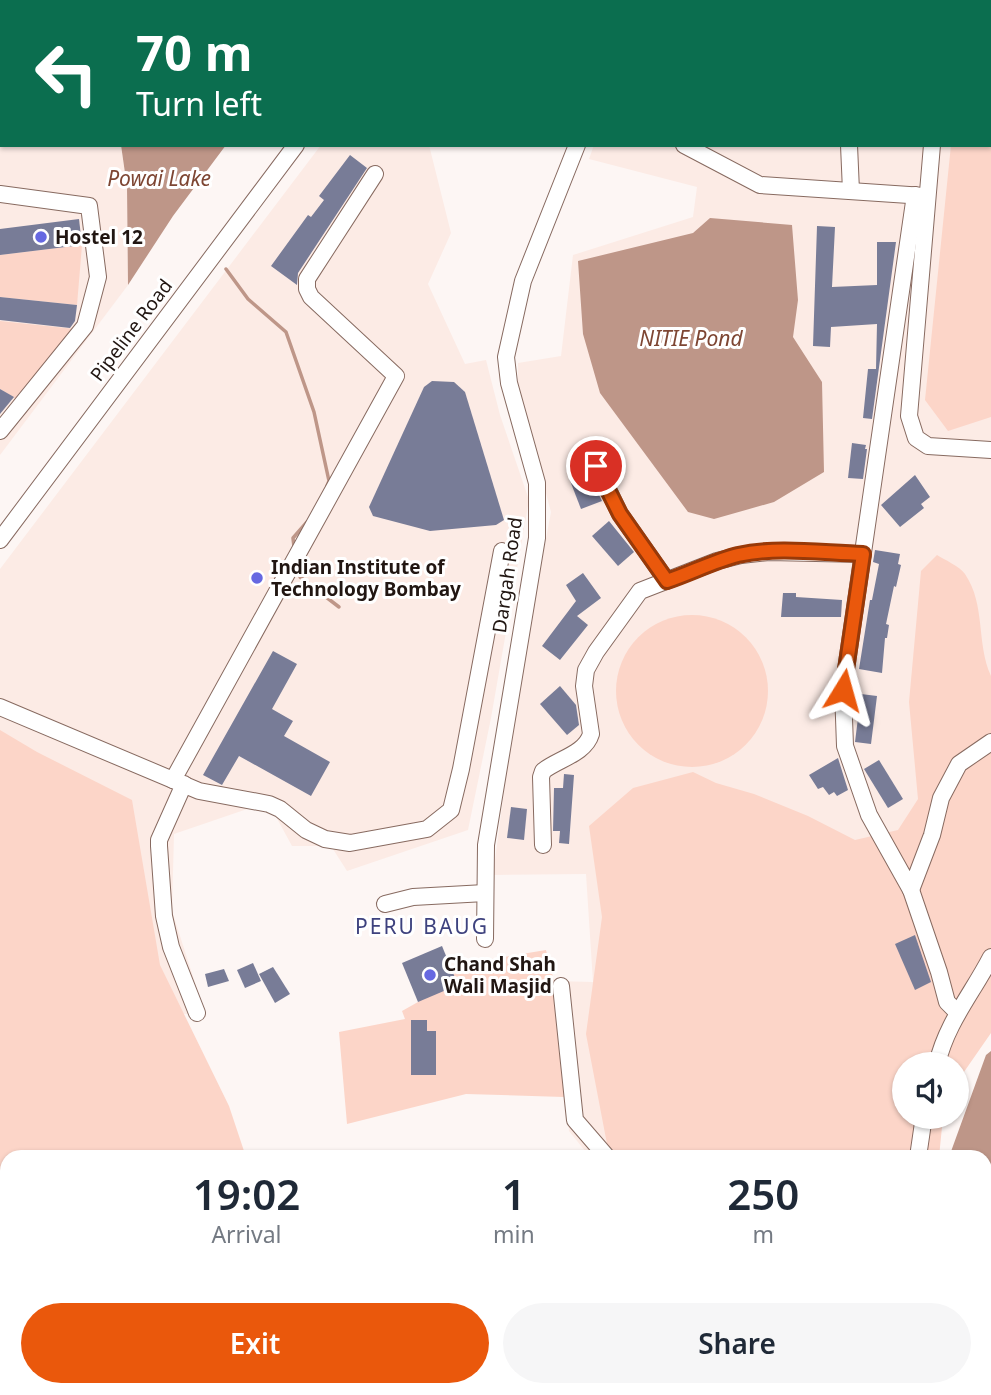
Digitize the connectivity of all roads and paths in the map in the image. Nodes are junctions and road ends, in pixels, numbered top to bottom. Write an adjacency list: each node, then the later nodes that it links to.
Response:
1 (295, 147): 13 (street, Pipeline Road)
2 (576, 147): 22 (street, Dargah Road)
3 (688, 147): 7 (street)
4 (849, 147): 7 (street)
5 (932, 147): 9 (street)
6 (375, 174): 19 (street)
7 (851, 191): 9 (street)
8 (0, 194): 10 (street)
9 (921, 196): 11 (street); 15 (street)
10 (2, 425)
11 (991, 450)
12 (596, 466): 16 (street)
13 (0, 540)
14 (502, 551): 19 (street)
15 (863, 554): 16 (street); 21 (street)
16 (667, 581): 20 (street)
17 (0, 707): 19 (street)
18 (991, 742): 21 (street)
19 (179, 782): 28 (street)
20 (543, 845)
21 (911, 890): 27 (street)
22 (485, 893): 23 (street); 24 (street, Dargah Road)
23 (385, 904)
24 (485, 939)
25 (991, 957): 27 (street)
26 (561, 986): 31 (street)
27 (957, 1012): 29 (street)
28 (197, 1013)
29 (940, 1052)
30 (922, 1129): 32 (street)
31 (601, 1150)
32 (919, 1150)

